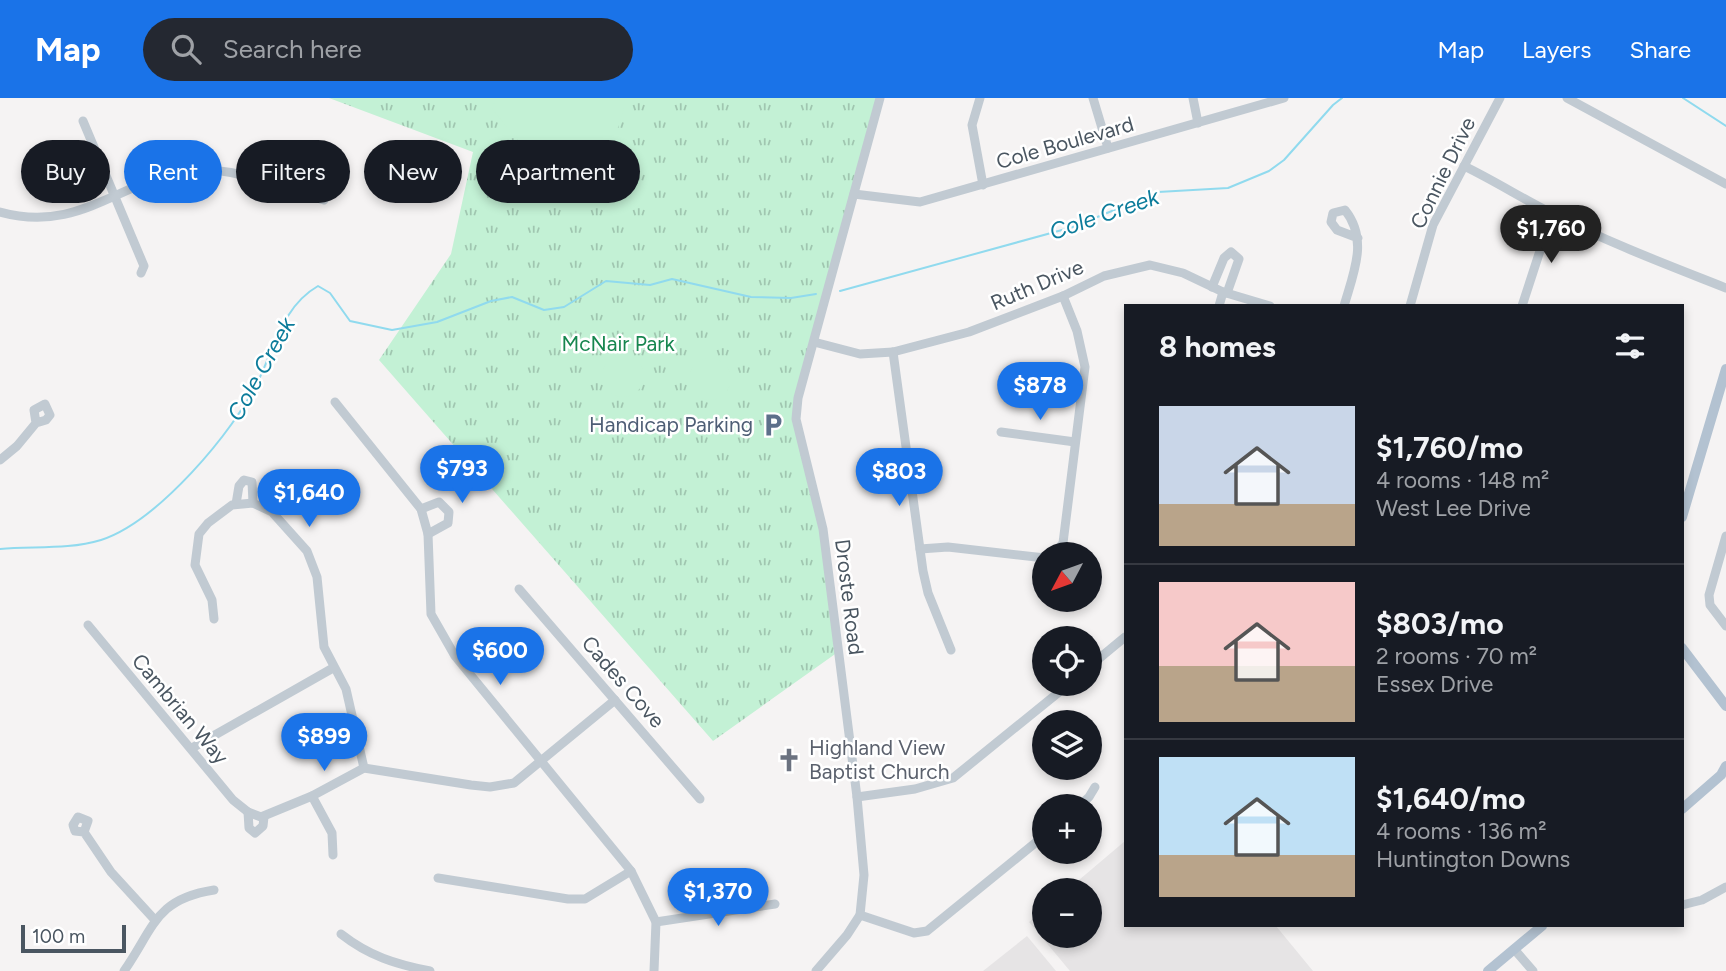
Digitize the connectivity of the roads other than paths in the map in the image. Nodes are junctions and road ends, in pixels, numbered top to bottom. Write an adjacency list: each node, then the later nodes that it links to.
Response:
1 (880, 98): 15 (street, Droste Road)
2 (980, 98): 14 (street)
3 (1093, 98): 10 (street)
4 (1193, 98): 9 (street)
5 (1284, 98): 9 (street, Cole Boulevard)
6 (1500, 98): 11 (street, Connie Drive)
7 (1567, 98): 13 (street)
8 (83, 121): 16 (street)
9 (1198, 123): 10 (street, Cole Boulevard)
10 (1108, 148): 14 (street, Cole Boulevard)
11 (1464, 166): 18 (street); 28 (street, Connie Drive)
12 (236, 175): 16 (street)
13 (1726, 184)
14 (983, 185): 15 (street, Cole Boulevard)
15 (854, 194): 30 (street, Droste Road)
16 (116, 196): 17 (street); 20 (street)
17 (0, 212)
18 (1552, 214): 22 (street); 29 (street)
19 (1358, 238): 27 (street)
20 (141, 273)
21 (1212, 287): 23 (street, Ruth Drive); 23 (street); 24 (street, Ruth Drive)
22 (1726, 288)
23 (1225, 293): 25 (street); 26 (street, Ruth Drive)
24 (1063, 296): 31 (street, Ruth Drive); 36 (street)
25 (1220, 304)
26 (1263, 304)
27 (1345, 304)
28 (1411, 304)
29 (1523, 304)
30 (814, 342): 31 (street, Ruth Drive); 66 (street, Droste Road)
31 (893, 352): 45 (street)
32 (1726, 369): 41 (main road)
33 (335, 402): 40 (street)
34 (36, 423): 37 (street)
35 (1001, 432): 36 (street)
36 (1075, 442): 44 (street)
37 (0, 460)
38 (253, 503): 39 (street); 39 (street); 55 (street)
39 (236, 504): 48 (street)
40 (421, 509): 42 (street); 42 (street)
41 (1684, 510)
42 (428, 534): 60 (street)
43 (1726, 536): 50 (street)
44 (1061, 542)
45 (919, 549): 46 (street); 52 (street)
46 (1032, 557)
47 (519, 589): 57 (street, Cades Cove)
48 (214, 619)
49 (88, 625): 59 (street, Cambrian Way)
50 (1726, 626)
51 (1124, 638): 54 (street)
52 (951, 650)
53 (1684, 651): 58 (main road)
54 (1102, 656)
55 (333, 668): 59 (street); 62 (street)
56 (1054, 696): 66 (street)
57 (615, 700): 60 (street); 67 (street, Cades Cove)
58 (1726, 706)
59 (192, 748): 69 (street, Cambrian Way)
60 (543, 761): 62 (street); 74 (street)
61 (1726, 766): 68 (main road)
62 (364, 768): 65 (street, Cambrian Way)
63 (1095, 787): 64 (street)
64 (1091, 794)
65 (313, 796): 70 (street, Cambrian Way); 73 (street)
66 (858, 797): 80 (street, Droste Road)
67 (700, 799)
68 (1684, 806)
69 (248, 812): 70 (street, Cambrian Way); 70 (street, Cambrian Way)
70 (264, 817)
71 (84, 832): 81 (street)
72 (1032, 846): 80 (street)
73 (333, 855)
74 (631, 872): 75 (street); 82 (street)
75 (438, 878)
76 (1726, 887): 79 (street)
77 (214, 890): 81 (street)
78 (775, 904): 82 (street)
79 (1684, 904)
80 (860, 915): 90 (street, Droste Road)
81 (154, 919): 87 (street)
82 (656, 922): 89 (street)
83 (1541, 927): 85 (main road)
84 (341, 934): 86 (street)
85 (1514, 949): 91 (main road); 92 (street)
86 (401, 968): 88 (street)
87 (124, 971)
88 (430, 971)
89 (654, 971)
90 (816, 971)
91 (1488, 971)
92 (1533, 971)

